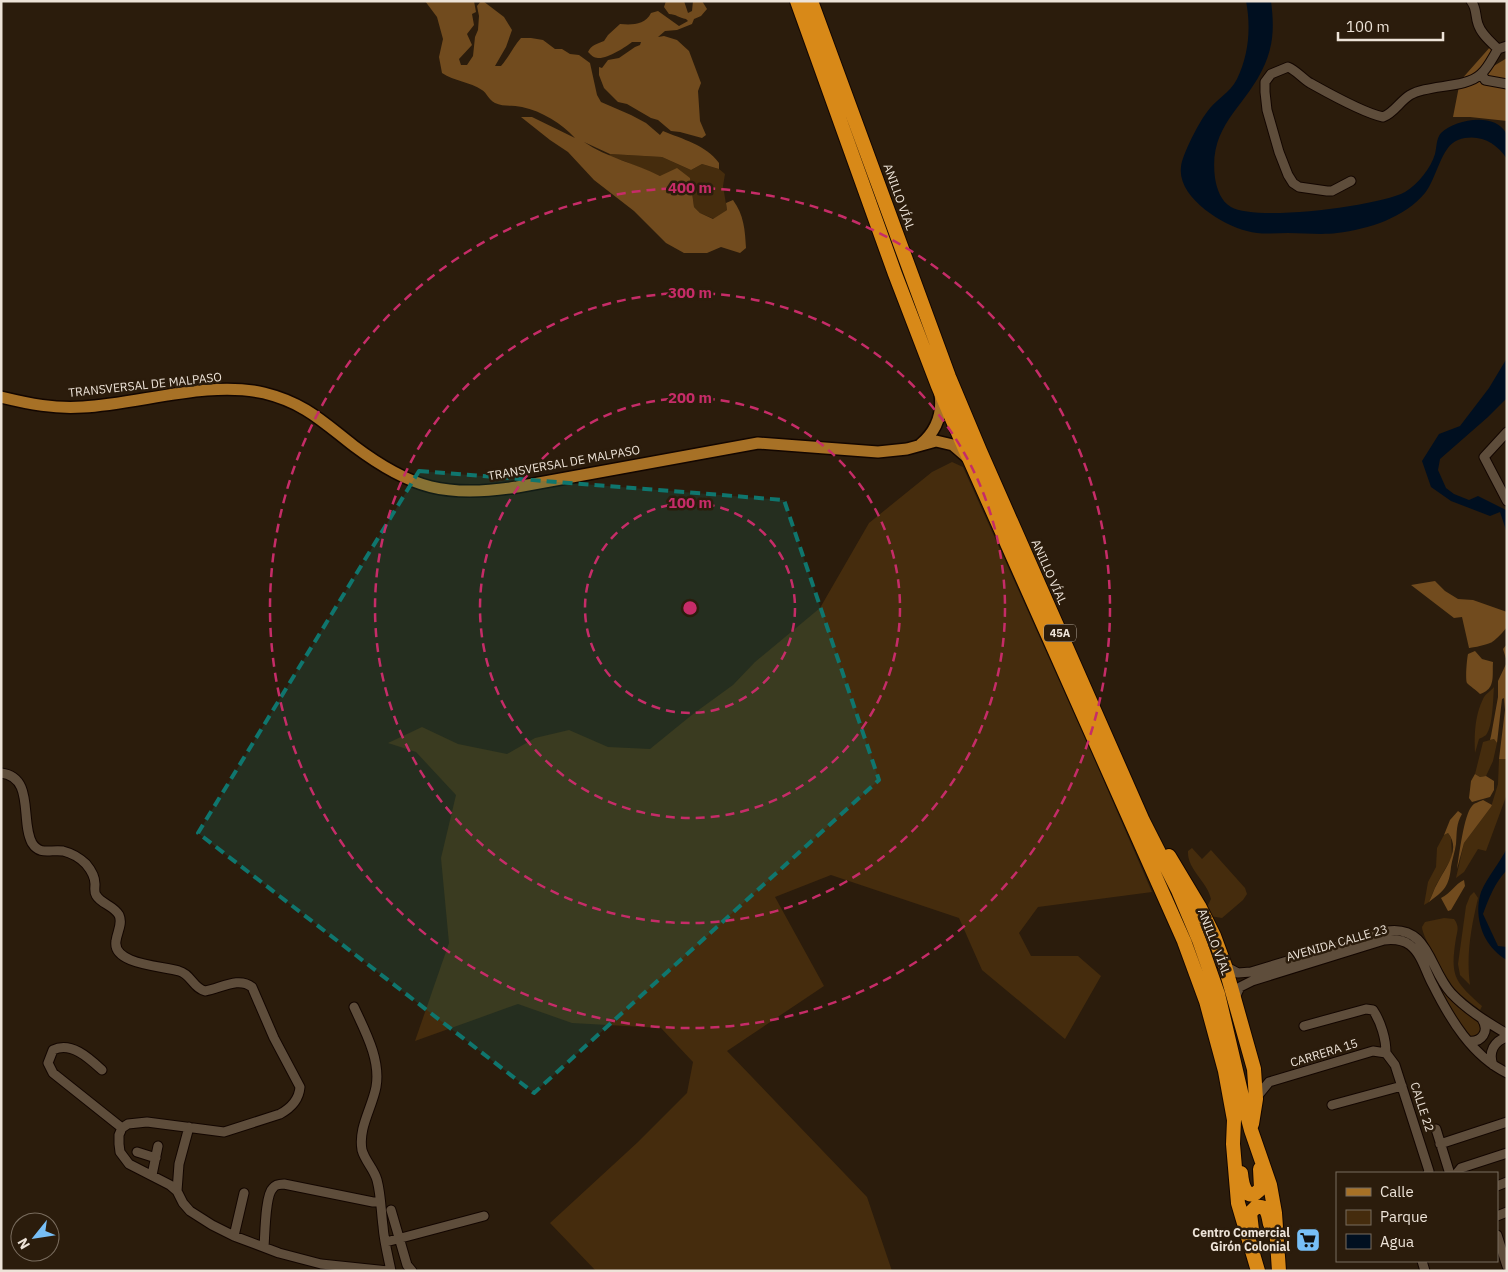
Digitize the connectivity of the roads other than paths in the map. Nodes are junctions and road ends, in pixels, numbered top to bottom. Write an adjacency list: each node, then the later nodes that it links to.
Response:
1 (797, 1): 8 (highway, 45A)
2 (811, 1): 15 (highway, ANILLO VÍAL / 45A)
3 (1471, 1): 4 (street)
4 (1502, 48): 5 (street)
5 (1482, 74): 6 (street); 7 (street)
6 (1507, 84)
7 (1350, 181)
8 (938, 386): 11 (main road); 12 (highway, 45A)
9 (1, 397): 11 (main road, TRANSVERSAL DE MALPASO)
10 (1507, 432): 13 (street)
11 (919, 445): 12 (main road, TRANSVERSAL DE MALPASO)
12 (969, 458): 37 (highway, 45A)
13 (1507, 501)
14 (1, 773): 33 (street)
15 (1143, 821): 16 (highway); 36 (highway, ANILLO VÍAL / 45A)
16 (1225, 966): 17 (highway); 19 (street, AVENIDA CALLE 23)
17 (1235, 998): 22 (street, AVENIDA CALLE 23); 25 (highway)
18 (354, 1007): 48 (street)
19 (1482, 1019): 21 (street, AVENIDA CALLE 23); 22 (street)
20 (1304, 1026): 23 (street, CALLE 22)
21 (1507, 1035): 24 (street)
22 (1468, 1040): 24 (street, AVENIDA CALLE 23)
23 (1386, 1053): 28 (street, CARRERA 15); 29 (street, CALLE 22)
24 (1493, 1065): 27 (street, AVENIDA CALLE 23)
25 (1254, 1069): 28 (street); 30 (highway)
26 (102, 1070): 34 (street)
27 (1507, 1073)
28 (1269, 1082): 30 (street)
29 (1402, 1086): 31 (street); 43 (street, CALLE 22)
30 (1256, 1099): 36 (highway)
31 (1332, 1105)
32 (1507, 1122): 38 (street)
33 (189, 1127): 34 (street); 46 (street)
34 (122, 1128): 45 (street)
35 (1436, 1129): 38 (street)
36 (1253, 1135): 37 (highway); 57 (highway, ANILLO VÍAL / 45A)
37 (1234, 1144): 58 (highway, 45A)
38 (1440, 1144): 44 (street)
39 (158, 1146): 42 (street)
40 (137, 1152): 42 (street)
41 (1507, 1153): 44 (street)
42 (156, 1158): 45 (street)
43 (1429, 1172)
44 (1451, 1172)
45 (152, 1175): 46 (street)
46 (177, 1191): 51 (street)
47 (244, 1194): 51 (street)
48 (380, 1202): 54 (street); 55 (street)
49 (391, 1210): 52 (street)
50 (484, 1216): 52 (street)
51 (234, 1236): 55 (street)
52 (399, 1238): 54 (street); 60 (street)
53 (1501, 1240): 56 (street)
54 (386, 1242): 59 (street)
55 (264, 1247): 59 (street)
56 (1507, 1266)
57 (1279, 1269): 58 (highway)
58 (1258, 1270)
59 (389, 1271)
60 (412, 1271)

